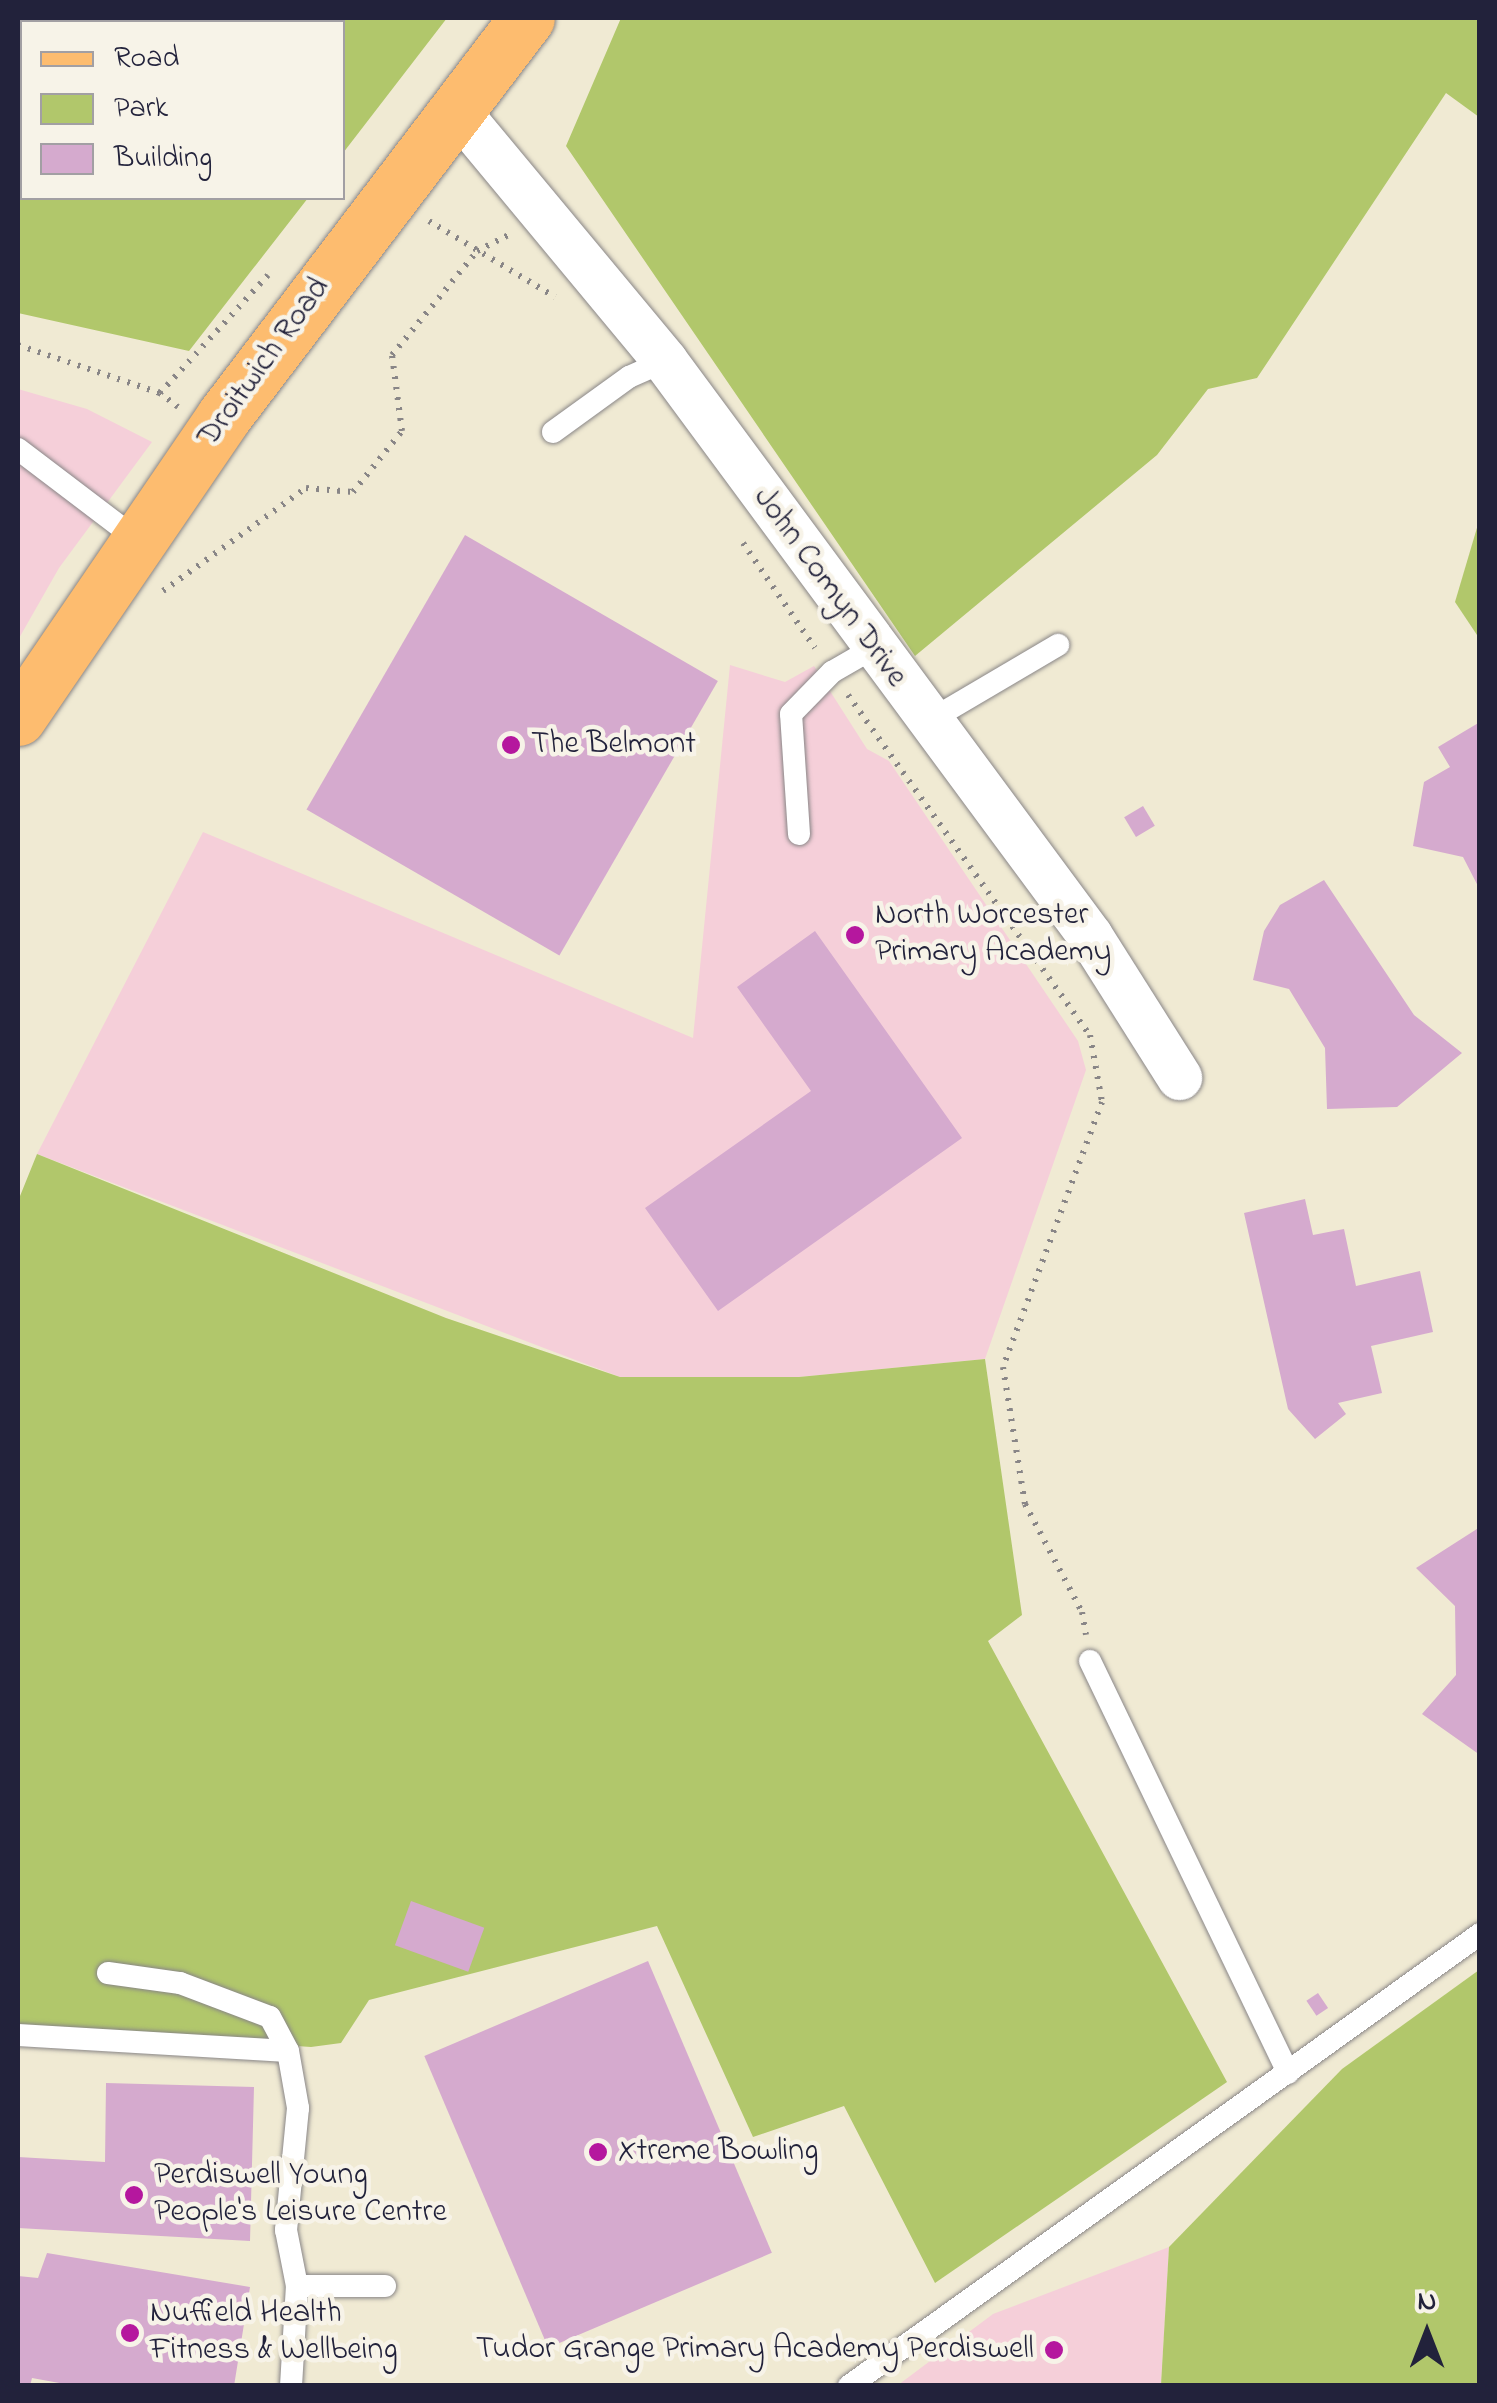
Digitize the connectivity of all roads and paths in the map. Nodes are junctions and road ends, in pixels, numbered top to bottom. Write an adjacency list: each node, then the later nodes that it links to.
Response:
1 (527, 18): 2 (main road, Droitwich Road)
2 (460, 114): 5 (street, John Comyn Drive); 10 (main road, Droitwich Road)
3 (569, 304): 11 (path)
4 (18, 346): 6 (path)
5 (665, 361): 7 (lane); 14 (street, John Comyn Drive)
6 (160, 392)
7 (553, 432)
8 (18, 449): 10 (lane)
9 (742, 540): 12 (path)
10 (139, 541): 16 (main road, Droitwich Road)
11 (153, 598)
12 (809, 639)
13 (1058, 645): 17 (lane)
14 (872, 649): 15 (lane); 17 (street, John Comyn Drive)
15 (832, 672): 18 (lane); 20 (path)
16 (18, 718)
17 (929, 721): 19 (street, John Comyn Drive)
18 (799, 834)
19 (1179, 1077)
20 (1090, 1661): 25 (lane)
21 (1480, 1934): 25 (lane)
22 (108, 1973): 24 (lane)
23 (18, 2035): 24 (lane)
24 (288, 2051): 26 (lane)
25 (1288, 2072): 29 (lane)
26 (297, 2286): 27 (lane); 28 (lane)
27 (385, 2286)
28 (291, 2386)
29 (849, 2386)

